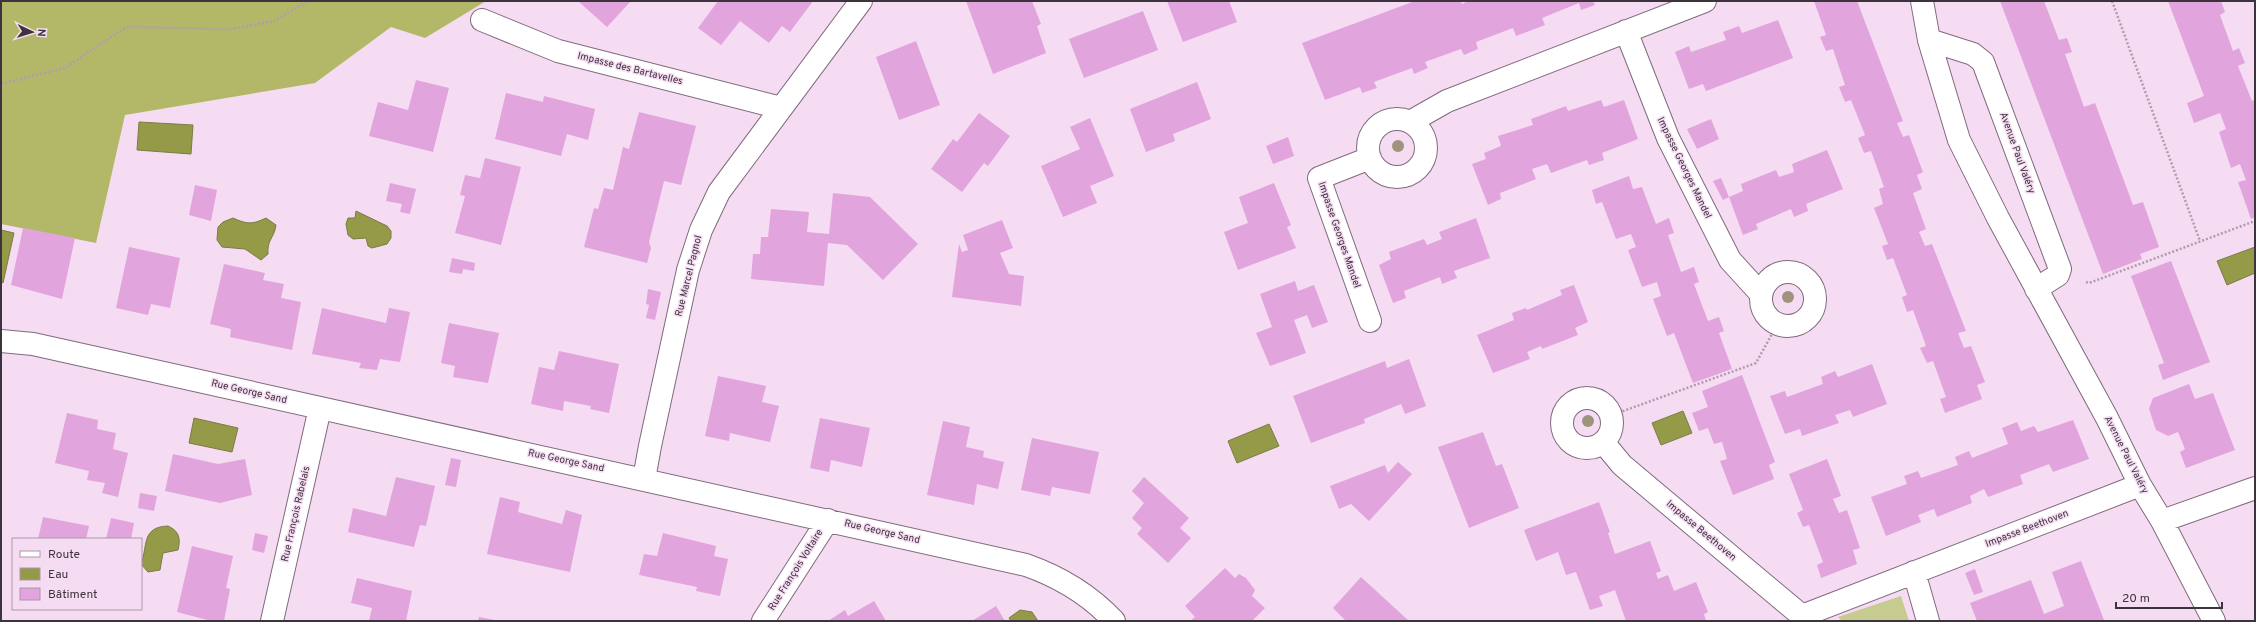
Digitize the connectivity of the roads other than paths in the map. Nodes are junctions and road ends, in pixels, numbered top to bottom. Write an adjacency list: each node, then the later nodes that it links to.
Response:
1 (861, 1): 7 (street, Rue Marcel Pagnol)
2 (1705, 1): 5 (street)
3 (1922, 1): 6 (street, Avenue Paul Valéry)
4 (482, 20): 7 (street, Impasse des Bartavelles)
5 (1626, 31): 8 (street); 11 (street, Impasse Georges Mandel)
6 (1929, 40): 10 (street, Avenue Paul Valéry); 10 (street, Avenue Paul Valéry)
7 (781, 108): 16 (street, Rue Marcel Pagnol)
8 (1410, 122): 9 (street); 9 (street)
9 (1370, 158): 12 (street, Impasse Georges Mandel)
10 (2036, 289): 17 (street, Avenue Paul Valéry)
11 (1761, 294): 11 (street)
12 (1370, 321)
13 (1, 341): 14 (street, Rue George Sand)
14 (320, 408): 16 (street, Rue George Sand); 23 (street, Rue François Rabelais)
15 (1603, 442): 15 (street); 22 (street, Impasse Beethoven)
16 (644, 478): 19 (street, Rue George Sand)
17 (2140, 485): 20 (street, Avenue Paul Valéry); 21 (street, Impasse Beethoven)
18 (2255, 488): 20 (street)
19 (828, 520): 24 (street, Rue François Voltaire); 25 (street, Rue George Sand)
20 (2162, 522): 27 (street, Avenue Paul Valéry)
21 (1914, 572): 22 (street, Impasse Beethoven); 26 (street)
22 (1805, 619)
23 (272, 621)
24 (763, 621)
25 (1114, 621)
26 (1928, 621)
27 (2214, 621)

